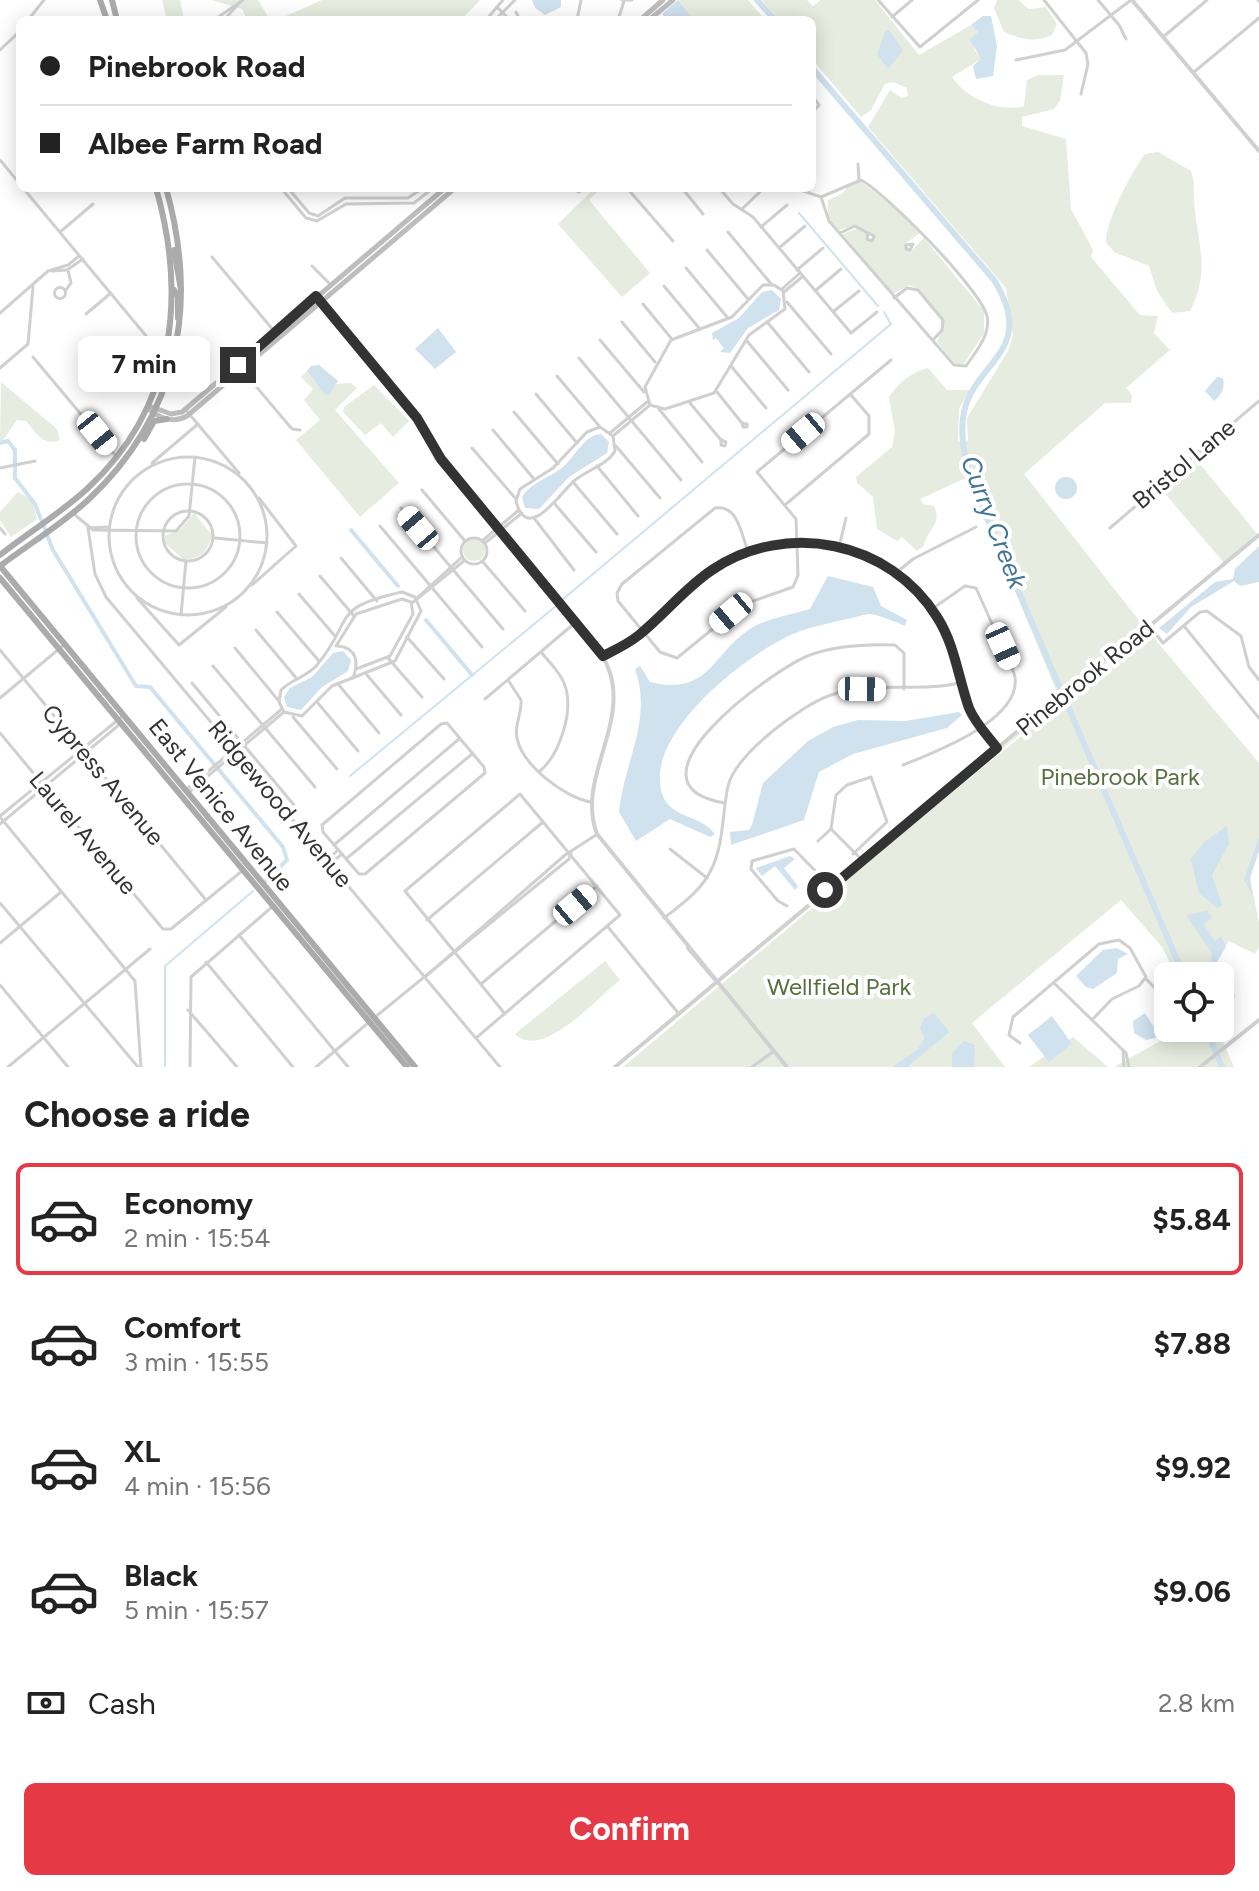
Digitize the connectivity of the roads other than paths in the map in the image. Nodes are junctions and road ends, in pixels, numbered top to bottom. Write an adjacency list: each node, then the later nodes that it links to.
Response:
1 (44, 0): 20 (street)
2 (242, 0): 21 (street); 22 (street)
3 (503, 0): 16 (street)
4 (515, 0): 17 (street)
5 (623, 0): 6 (street)
6 (632, 0)
7 (663, 0): 27 (main road)
8 (673, 0): 28 (main road)
9 (878, 0): 29 (street)
10 (912, 0): 29 (street)
11 (978, 0): 29 (street)
12 (1044, 0): 34 (street)
13 (1098, 0): 19 (street)
14 (1132, 0): 19 (street); 32 (street)
15 (1207, 0): 32 (street)
16 (497, 7): 17 (street); 23 (street)
17 (502, 11): 24 (street); 25 (street)
18 (516, 12): 26 (street)
19 (1110, 14): 33 (street); 34 (street)
20 (31, 16)
21 (220, 16)
22 (228, 16)
23 (489, 16)
24 (498, 16)
25 (506, 16)
26 (518, 16)
27 (645, 16)
28 (654, 16)
29 (892, 17)
30 (1259, 18): 37 (street)
31 (16, 35): 35 (street)
32 (1163, 37): 37 (street)
33 (1126, 39)
34 (1077, 41): 36 (street); 38 (street)
35 (0, 50)
36 (1016, 60)
37 (1194, 72): 39 (street)
38 (1081, 94)
39 (1259, 151)
40 (0, 160): 42 (street)
41 (858, 164): 43 (street)
42 (16, 179)
43 (859, 180): 58 (street); 73 (street)
44 (27, 192): 68 (street)
45 (157, 192): 61 (main road)
46 (167, 192): 59 (main road)
47 (285, 192): 64 (street)
48 (291, 192): 64 (street)
49 (417, 192): 64 (street)
50 (428, 192): 64 (street)
51 (441, 192): 74 (main road)
52 (450, 192): 74 (main road)
53 (630, 192): 75 (street)
54 (685, 192): 65 (street)
55 (724, 192): 63 (street)
56 (760, 192): 63 (street)
57 (807, 192): 58 (street)
58 (821, 197): 70 (street)
59 (170, 202): 61 (main road); 94 (main road)
60 (93, 204): 68 (street)
61 (160, 204): 72 (main road)
62 (787, 205): 67 (street)
63 (742, 209): 67 (street)
64 (305, 213)
65 (703, 214)
66 (805, 226): 77 (street)
67 (761, 227): 77 (street)
68 (60, 232): 80 (street)
69 (728, 232): 89 (street)
70 (840, 233): 71 (street); 100 (street)
71 (868, 233)
72 (168, 235): 93 (main road); 94 (main road)
73 (923, 235): 76 (street); 118 (street)
74 (387, 241): 88 (main road); 99 (main road)
75 (673, 241)
76 (913, 244)
77 (779, 248): 87 (street)
78 (823, 248): 87 (street)
79 (707, 250): 101 (street)
80 (81, 257): 85 (street); 86 (street); 98 (street)
81 (212, 257): 114 (street)
82 (312, 266): 88 (street)
83 (686, 268): 109 (street)
84 (841, 269): 96 (street)
85 (68, 270): 86 (street); 92 (street)
86 (48, 271): 91 (street)
87 (800, 273): 95 (street); 96 (street)
88 (330, 284): 99 (main road)
89 (772, 285): 95 (street); 101 (street)
90 (664, 286): 112 (street)
91 (33, 287): 106 (street); 128 (street)
92 (66, 290)
93 (174, 290): 108 (main road); 113 (main road)
94 (183, 291): 113 (main road)
95 (782, 291): 102 (street)
96 (815, 291): 104 (street)
97 (859, 291): 104 (street)
98 (111, 293): 107 (street); 120 (street)
99 (318, 298): 114 (main road); 193 (street)
100 (894, 298): 118 (street); 118 (street)
101 (749, 300): 109 (street)
102 (786, 301): 111 (street); 121 (street)
103 (643, 304): 115 (street)
104 (833, 312): 105 (street)
105 (877, 312)
106 (0, 313)
107 (86, 314)
108 (172, 317): 119 (main road); 120 (main road)
109 (728, 319): 112 (street)
110 (622, 322): 125 (street)
111 (767, 322): 116 (street); 129 (street)
112 (699, 328): 115 (street)
113 (179, 329): 119 (main road)
114 (277, 334): 127 (main road)
115 (672, 339): 125 (street)
116 (746, 339): 126 (street); 131 (street)
117 (600, 340): 133 (street)
118 (933, 340)
119 (176, 347): 140 (main road)
120 (166, 353): 140 (main road)
121 (831, 354)
122 (33, 357): 156 (street)
123 (579, 358): 145 (street)
124 (891, 360): 135 (street)
125 (657, 363): 133 (street)
126 (731, 366): 132 (street); 139 (street)
127 (240, 367): 142 (main road); 149 (street)
128 (0, 368)
129 (809, 372)
130 (557, 376): 148 (street)
131 (788, 390)
132 (716, 391): 137 (street); 146 (street)
133 (644, 392): 138 (street)
134 (536, 394): 153 (street)
135 (850, 394): 177 (street); 177 (street)
136 (1259, 401): 191 (street, Bristol Lane)
137 (689, 402): 141 (street); 152 (street)
138 (648, 404): 141 (street); 145 (street)
139 (766, 408)
140 (152, 409): 142 (main road); 144 (main road); 156 (main road); 161 (main road)
141 (659, 409): 159 (street)
142 (187, 412): 144 (main road); 147 (street)
143 (514, 412): 160 (street)
144 (167, 419): 161 (main road)
145 (630, 419): 151 (street); 167 (street)
146 (742, 423)
147 (198, 424): 164 (street); 168 (street)
148 (600, 427): 151 (street); 153 (street)
149 (300, 430)
150 (493, 430): 166 (street)
151 (611, 435): 154 (street)
152 (721, 440)
153 (578, 443): 160 (street)
154 (616, 446): 162 (street); 174 (street)
155 (472, 448): 175 (street)
156 (117, 456): 165 (main road); 171 (main road)
157 (195, 457): 164 (street); 168 (street); 170 (street)
158 (35, 461): 163 (street)
159 (702, 462)
160 (559, 464): 166 (street)
161 (121, 465): 171 (main road)
162 (597, 466): 169 (street); 182 (street)
163 (0, 468)
164 (144, 469): 192 (street)
165 (97, 480): 181 (main road); 208 (main road)
166 (535, 480): 175 (street)
167 (681, 480)
168 (247, 482): 173 (street)
169 (573, 482): 176 (street); 197 (street)
170 (192, 484): 179 (street); 194 (street); 200 (street)
171 (100, 489): 181 (main road)
172 (422, 490): 201 (street)
173 (254, 492): 183 (street); 186 (street)
174 (660, 498)
175 (516, 499): 180 (street)
176 (554, 502): 184 (street); 206 (street)
177 (785, 505): 204 (street)
178 (401, 508): 215 (street)
179 (190, 511): 196 (street); 196 (street); 199 (street)
180 (520, 511): 184 (street); 193 (street)
181 (74, 512): 190 (street); 213 (main road)
182 (638, 516)
183 (274, 517): 186 (street); 217 (street)
184 (534, 518): 216 (street)
185 (846, 518): 205 (street)
186 (266, 520): 203 (street)
187 (380, 526): 221 (street)
188 (976, 527): 218 (street)
189 (0, 528): 195 (street)
190 (88, 528): 192 (street); 293 (street, Ridgewood Avenue)
191 (1110, 528)
192 (109, 529): 194 (street); 225 (street)
193 (498, 530): 202 (street); 223 (street)
194 (136, 531): 196 (street); 222 (street)
195 (5, 534)
196 (163, 534): 211 (street)
197 (617, 534)
198 (1259, 535): 244 (street, Pinebrook Road)
199 (213, 538): 200 (street); 211 (street)
200 (240, 540): 203 (street); 222 (street)
201 (465, 541): 202 (street); 210 (street)
202 (484, 542): 212 (street)
203 (267, 543): 214 (street)
204 (797, 543): 205 (street); 207 (street); 247 (street)
205 (839, 547): 218 (street)
206 (596, 552)
207 (748, 552): 247 (street); 247 (street)
208 (0, 555)
209 (341, 558): 228 (street)
210 (463, 559): 212 (street); 215 (street)
211 (186, 561): 222 (street)
212 (482, 561): 235 (street)
213 (0, 566): 251 (main road, East Venice Avenue)
214 (261, 566): 217 (street); 224 (street)
215 (452, 568): 221 (street); 245 (street)
216 (574, 570)
217 (269, 571): 224 (street)
218 (896, 573): 233 (street)
219 (320, 576): 234 (street)
220 (0, 578): 251 (main road, East Venice Avenue)
221 (431, 586): 227 (street); 254 (street)
222 (183, 588): 238 (street)
223 (550, 590): 242 (street)
224 (245, 591): 229 (street)
225 (132, 592): 232 (street); 240 (street)
226 (299, 594): 249 (street)
227 (417, 598): 228 (street); 230 (street); 250 (street)
228 (377, 599): 231 (street); 234 (street)
229 (233, 601): 237 (street); 241 (street)
230 (411, 603): 231 (street); 248 (street)
231 (380, 606): 239 (street)
232 (158, 609): 238 (street); 240 (street)
233 (932, 609): 271 (street); 286 (street)
234 (349, 611): 239 (street); 249 (street)
235 (525, 611)
236 (277, 612): 260 (street)
237 (204, 613): 238 (street); 241 (street)
238 (181, 615)
239 (354, 616): 253 (street)
240 (153, 617): 241 (street)
241 (208, 622)
242 (576, 622): 257 (street); 258 (street)
243 (1184, 626): 244 (street); 270 (street); 283 (street)
244 (1150, 627): 291 (street, Pinebrook Road)
245 (503, 629)
246 (256, 630): 268 (street)
247 (643, 631): 258 (street)
248 (403, 634): 250 (street); 259 (street)
249 (334, 635): 252 (street)
250 (409, 638): 261 (street); 267 (street)
251 (62, 646): 265 (street); 284 (main road, East Venice Avenue)
252 (328, 646): 253 (street); 260 (street)
253 (336, 646): 263 (street)
254 (482, 647)
255 (235, 648): 278 (street)
256 (0, 650): 265 (street, Cypress Avenue)
257 (541, 652): 269 (street); 298 (street)
258 (603, 656): 302 (street)
259 (388, 658): 261 (street); 263 (street)
260 (320, 662): 268 (street)
261 (393, 663): 264 (street); 275 (street)
262 (213, 666): 285 (street)
263 (356, 669): 266 (street)
264 (366, 674): 266 (street); 281 (street)
265 (24, 678): 276 (street); 292 (street, Cypress Avenue)
266 (353, 678): 273 (street)
267 (444, 679)
268 (298, 680): 278 (street)
269 (508, 680): 277 (street); 298 (street)
270 (1259, 680)
271 (962, 682): 274 (street); 286 (street)
272 (192, 683): 290 (street)
273 (337, 683): 279 (street); 288 (street)
274 (904, 689): 303 (street); 303 (street)
275 (422, 697)
276 (0, 698)
277 (485, 699)
278 (279, 700): 280 (street)
279 (316, 701): 282 (street); 294 (street)
280 (283, 711): 282 (street); 285 (street)
281 (401, 715)
282 (292, 716): 297 (street)
283 (1259, 718)
284 (122, 719): 292 (street); 301 (main road, East Venice Avenue)
285 (264, 726): 290 (street); 300 (street)
286 (980, 726): 291 (street); 296 (street)
287 (0, 733): 299 (street, Laurel Avenue)
288 (379, 733)
289 (460, 738): 295 (street); 310 (street); 310 (street)
290 (243, 744): 293 (street); 304 (street)
291 (997, 748): 315 (street, Pinebrook Road)
292 (83, 751): 299 (street); 326 (street, Cypress Avenue)
293 (235, 751): 301 (street); 317 (street, Ridgewood Avenue)
294 (358, 751)
295 (473, 753): 316 (street); 316 (street)
296 (903, 765)
297 (337, 769)
298 (540, 771): 302 (street)
299 (42, 785): 305 (street); 326 (street, Laurel Avenue)
300 (315, 787)
301 (184, 794): 319 (main road, East Venice Avenue)
302 (591, 802): 308 (street)
303 (725, 803): 321 (street)
304 (294, 805)
305 (1, 820): 324 (street)
306 (545, 821): 313 (street); 331 (street); 331 (street)
307 (831, 829): 309 (street); 314 (street); 314 (street)
308 (597, 834): 313 (street); 330 (street)
309 (818, 841)
310 (334, 845): 312 (street)
311 (670, 849): 321 (street)
312 (340, 852): 316 (street); 317 (street)
313 (571, 853): 322 (street); 337 (street)
314 (853, 854): 315 (street); 318 (street)
315 (865, 858): 318 (street, Pinebrook Road)
316 (346, 859)
317 (328, 862): 340 (street, Ridgewood Avenue)
318 (855, 867): 323 (street, Pinebrook Road)
319 (245, 868): 326 (street); 328 (main road, East Venice Avenue)
320 (816, 874): 323 (street); 325 (street); 329 (street)
321 (707, 878): 330 (street)
322 (598, 885): 333 (street); 344 (street)
323 (832, 886): 325 (street, Pinebrook Road)
324 (61, 892): 332 (street); 339 (street)
325 (824, 893): 342 (street, Pinebrook Road)
326 (206, 900)
327 (0, 903): 332 (street)
328 (275, 905): 334 (street); 351 (main road, East Venice Avenue)
329 (787, 906)
330 (664, 918): 342 (street)
331 (427, 920): 337 (street)
332 (20, 926): 335 (street); 347 (street)
333 (608, 927): 349 (street); 350 (street)
334 (239, 935): 338 (street); 357 (street)
335 (0, 943)
336 (150, 949): 339 (street)
337 (454, 952): 340 (street); 344 (street)
338 (206, 962): 348 (street); 365 (street)
339 (126, 970): 347 (street); 362 (street)
340 (425, 977): 351 (street); 355 (street, Ridgewood Avenue)
341 (1146, 979): 343 (street); 346 (street); 352 (street)
342 (717, 982): 350 (street, Pinebrook Road); 358 (street)
343 (1054, 983): 352 (street); 356 (street)
344 (481, 984): 349 (street)
345 (0, 985): 354 (street)
346 (1154, 987)
347 (84, 1004): 354 (street); 362 (street)
348 (188, 1010): 363 (street); 364 (street)
349 (505, 1014): 355 (street)
350 (679, 1014): 371 (street, Pinebrook Road)
351 (371, 1020): 357 (street); 368 (main road, East Venice Avenue); 369 (main road, East Venice Avenue)
352 (1092, 1020): 359 (street)
353 (1259, 1020): 374 (street)
354 (44, 1038): 360 (street); 361 (street)
355 (476, 1038): 370 (street, Ridgewood Avenue)
356 (1020, 1043)
357 (335, 1051): 366 (street); 367 (street)
358 (774, 1051): 372 (street); 373 (street)
359 (1127, 1064)
360 (8, 1067)
361 (68, 1067)
362 (139, 1067)
363 (190, 1067)
364 (237, 1067)
365 (293, 1067)
366 (316, 1067)
367 (348, 1067)
368 (407, 1067)
369 (415, 1067)
370 (500, 1067)
371 (615, 1067)
372 (752, 1067)
373 (787, 1067)
374 (1200, 1067)

